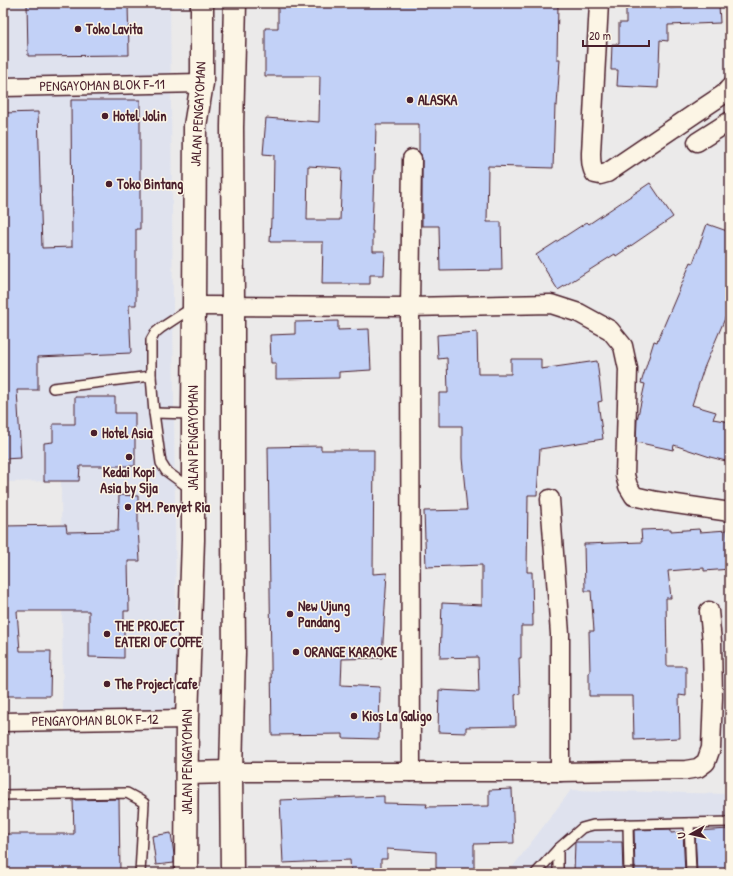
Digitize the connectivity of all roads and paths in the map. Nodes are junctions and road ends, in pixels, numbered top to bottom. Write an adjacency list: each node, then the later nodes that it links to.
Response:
1 (202, 3): 4 (street, JALAN PENGAYOMAN)
2 (235, 3): 11 (street)
3 (599, 3): 6 (street)
4 (202, 83): 5 (street, PENGAYOMAN BLOK F-11); 10 (street, JALAN PENGAYOMAN)
5 (3, 87)
6 (730, 87)
7 (730, 121): 8 (street)
8 (697, 142)
9 (412, 159): 12 (street)
10 (194, 306): 11 (street); 13 (lane); 16 (street, JALAN PENGAYOMAN)
11 (233, 306): 12 (street); 23 (street)
12 (410, 307): 19 (street); 24 (street)
13 (151, 376): 14 (lane); 15 (lane)
14 (53, 388)
15 (154, 413): 16 (lane); 17 (lane)
16 (193, 414): 17 (street, JALAN PENGAYOMAN)
17 (193, 491): 21 (street, JALAN PENGAYOMAN)
18 (550, 499): 25 (street)
19 (730, 512)
20 (709, 611): 25 (street)
21 (187, 719): 22 (street, PENGAYOMAN BLOK F-12); 26 (street, JALAN PENGAYOMAN)
22 (3, 722)
23 (231, 772): 24 (street); 26 (street); 34 (street)
24 (411, 772): 25 (street)
25 (560, 772)
26 (187, 773): 33 (street, JALAN PENGAYOMAN)
27 (3, 794): 32 (lane)
28 (730, 822): 29 (lane)
29 (689, 823): 30 (lane); 38 (lane)
30 (628, 824): 31 (lane); 37 (lane)
31 (558, 849): 35 (lane); 36 (lane)
32 (140, 873)
33 (186, 873)
34 (232, 873)
35 (536, 873)
36 (558, 873)
37 (629, 873)
38 (690, 873)

